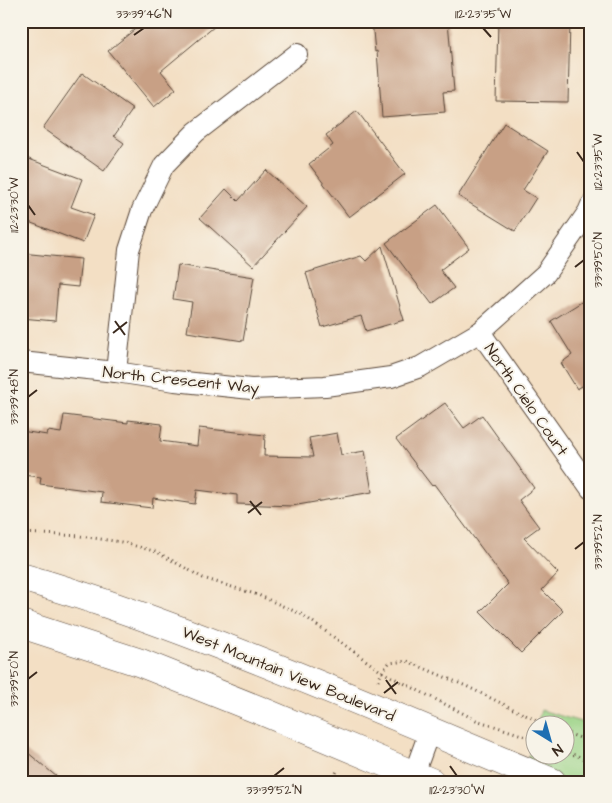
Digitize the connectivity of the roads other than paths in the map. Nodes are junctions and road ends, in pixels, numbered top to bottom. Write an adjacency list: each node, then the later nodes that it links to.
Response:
1 (298, 54): 5 (street)
2 (591, 205): 3 (street, North Crescent Way)
3 (480, 332): 5 (street, North Crescent Way); 6 (street, North Cielo Court)
4 (21, 362): 5 (street, North Crescent Way)
5 (116, 372)
6 (591, 489)
7 (21, 577): 9 (street, West Mountain View Boulevard)
8 (21, 624): 10 (street)
9 (430, 730): 10 (street); 11 (street, West Mountain View Boulevard)
10 (419, 779)
11 (552, 782)

